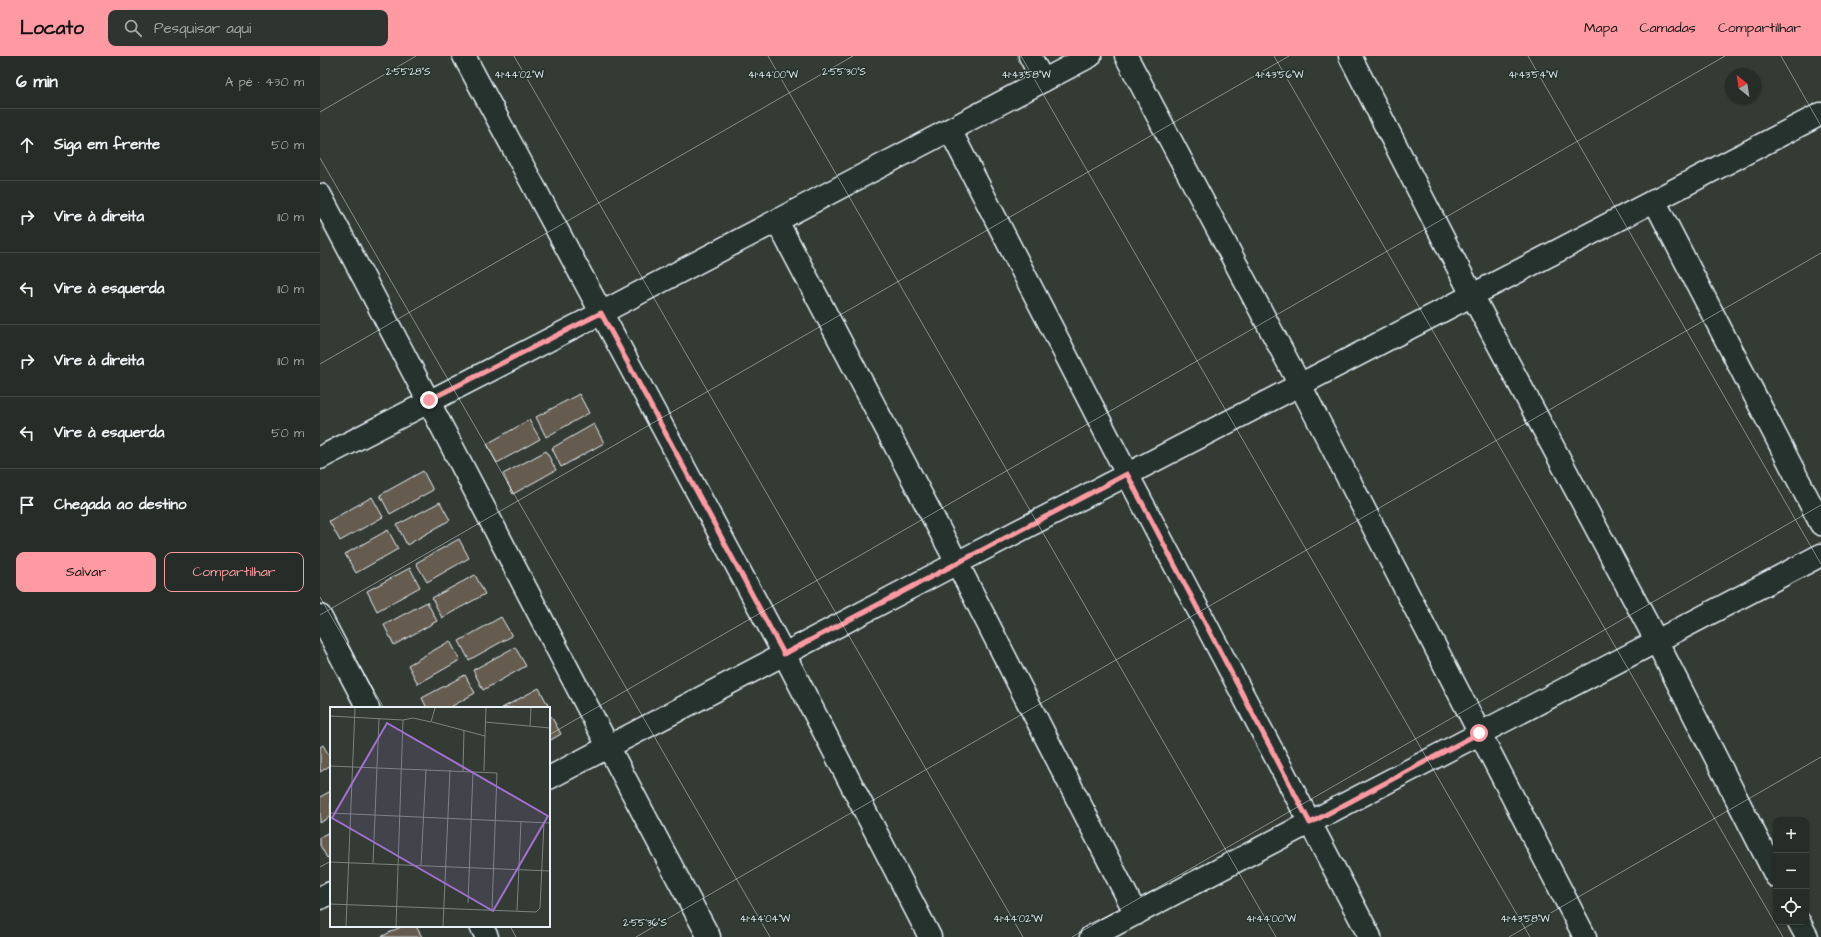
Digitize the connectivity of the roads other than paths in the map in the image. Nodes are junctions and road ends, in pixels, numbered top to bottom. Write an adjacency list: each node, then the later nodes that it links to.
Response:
1 (464, 56): 13 (street)
2 (1030, 56): 6 (street)
3 (1090, 56): 6 (street)
4 (1126, 56): 14 (street)
5 (1350, 56): 12 (street)
6 (1043, 81): 8 (street)
7 (1821, 114): 10 (street)
8 (950, 130): 11 (street); 17 (street)
9 (320, 195): 15 (street)
10 (1654, 200): 12 (street); 18 (street)
11 (777, 221): 13 (street); 20 (street)
12 (1472, 295): 14 (street); 22 (street)
13 (601, 313): 15 (street); 23 (street)
14 (1300, 385): 17 (street); 25 (street)
15 (429, 400): 16 (street); 26 (street)
16 (320, 458)
17 (1127, 474): 20 (street); 28 (street)
18 (1821, 524)
19 (1821, 555): 22 (street)
20 (957, 563): 23 (street); 32 (street)
21 (320, 616): 24 (street)
22 (1657, 642): 25 (street); 29 (street)
23 (784, 654): 26 (street); 38 (street)
24 (367, 707)
25 (1479, 733): 28 (street); 41 (street)
26 (607, 747): 27 (street); 37 (street)
27 (550, 777)
28 (1310, 823): 32 (street); 40 (street)
29 (1773, 870)
30 (330, 893): 31 (street)
31 (320, 898)
32 (1136, 914): 39 (street)
33 (1801, 925): 42 (street)
34 (482, 927): 36 (street)
35 (1821, 931): 43 (street)
36 (487, 937)
37 (709, 937)
38 (930, 937)
39 (1091, 937)
40 (1370, 937)
41 (1585, 937)
42 (1807, 937)
43 (1810, 937)

